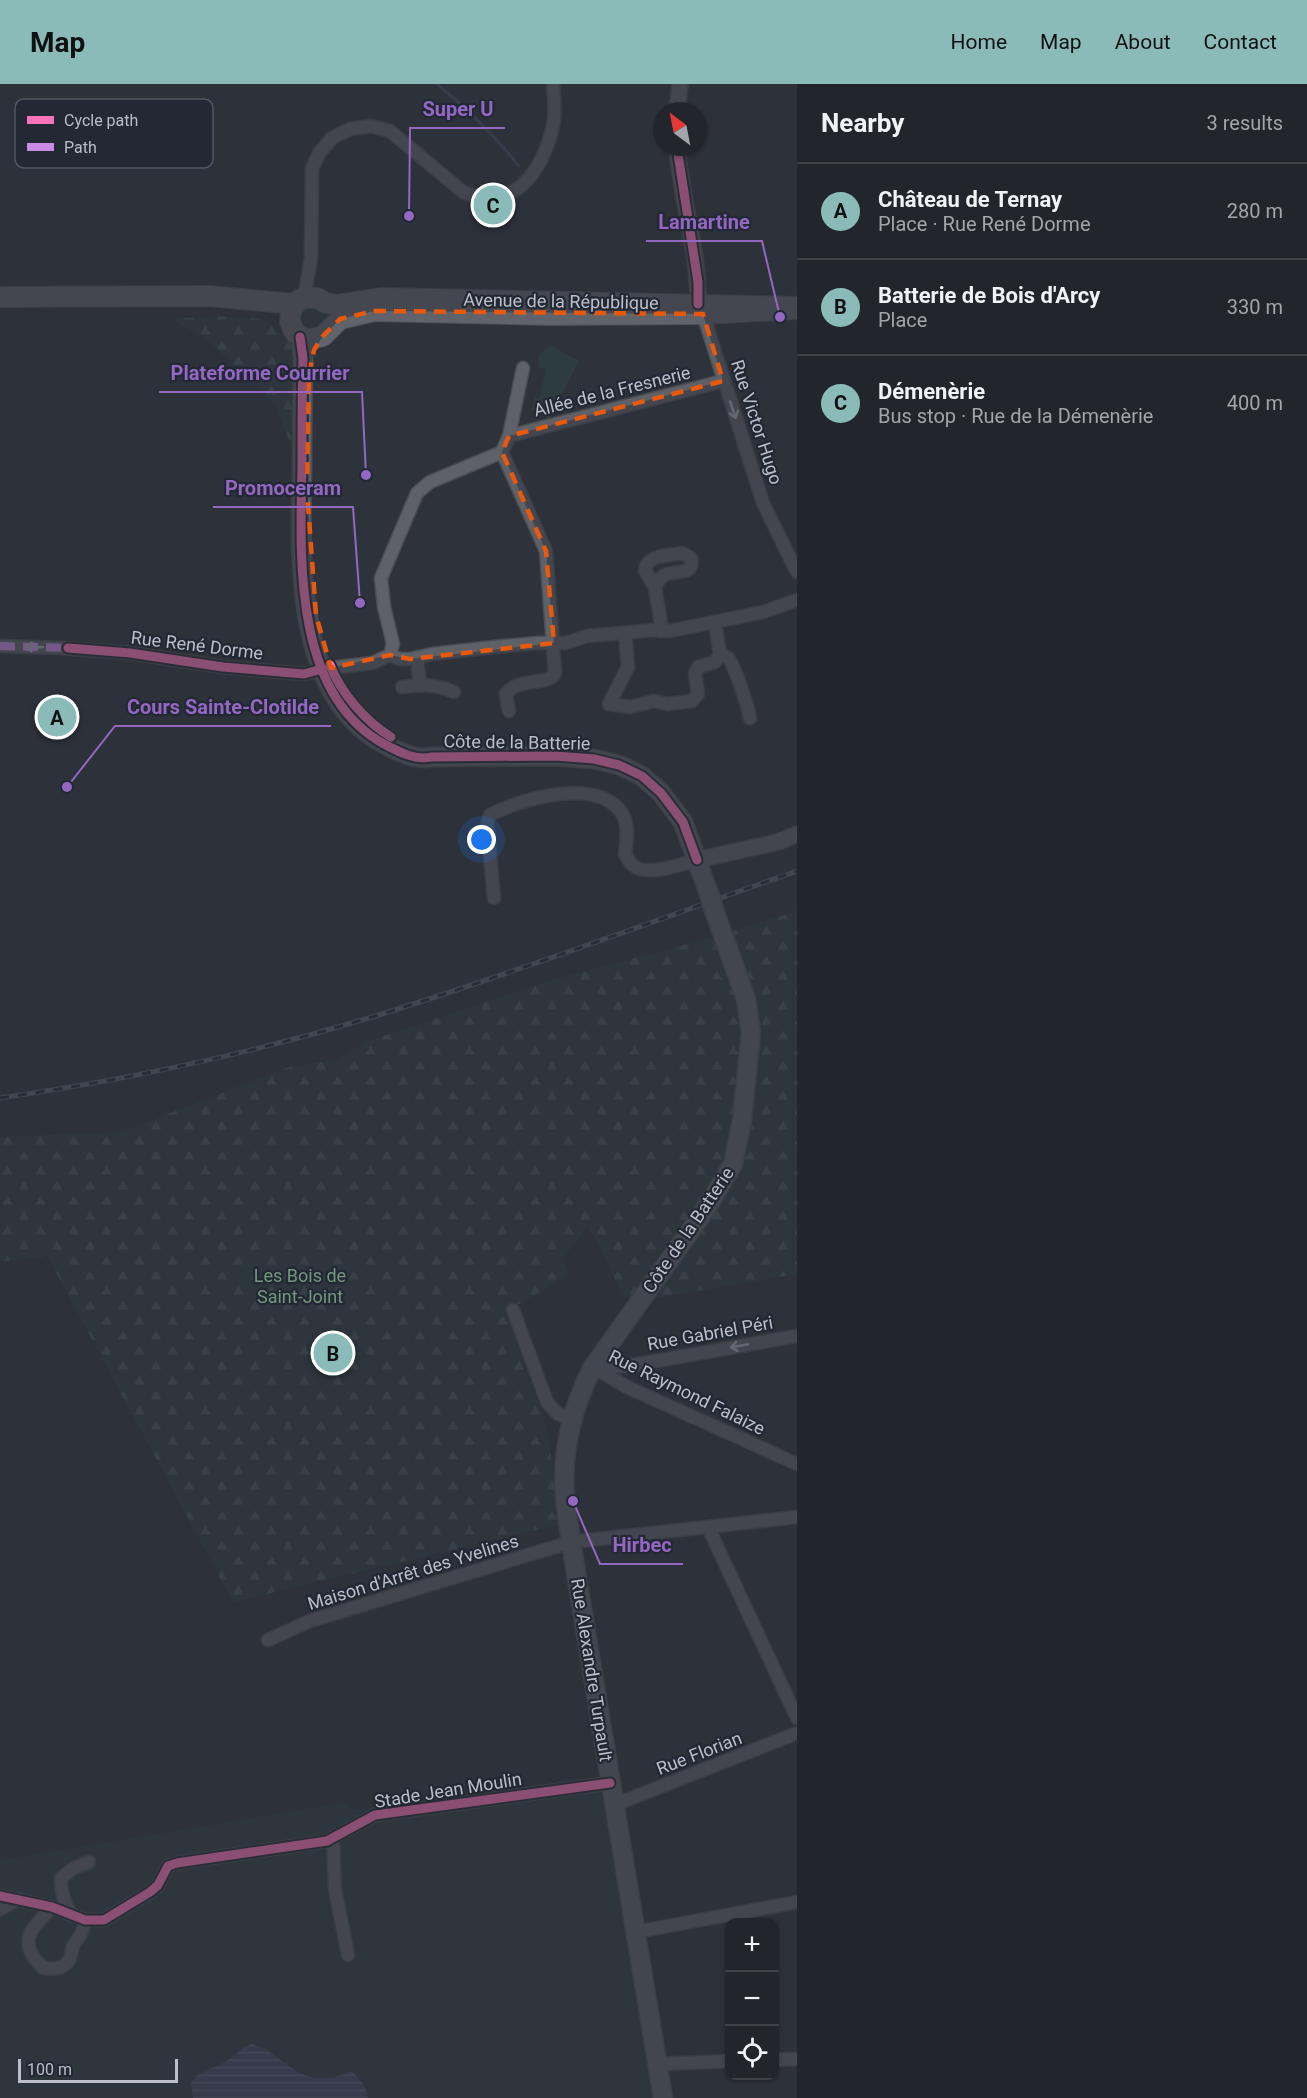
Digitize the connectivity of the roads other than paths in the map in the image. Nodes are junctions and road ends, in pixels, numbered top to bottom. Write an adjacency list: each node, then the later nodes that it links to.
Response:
1 (554, 84): 7 (street)
2 (680, 84): 3 (street)
3 (678, 102)
4 (678, 156): 9 (street, Rue Victor Hugo)
5 (0, 297): 6 (main road)
6 (53, 297): 7 (main road, Avenue de la République); 11 (main road)
7 (310, 301): 9 (main road, Avenue de la République); 10 (main road); 11 (main road)
8 (797, 308): 9 (main road, Avenue de la République)
9 (700, 309): 10 (main road, Avenue de la République); 13 (street, Rue Victor Hugo)
10 (326, 332): 11 (main road, Avenue de la République); 27 (main road)
11 (296, 333): 27 (main road)
12 (523, 368): 14 (street)
13 (723, 381): 14 (street, Allée de la Fresnerie); 16 (street, Rue Victor Hugo, one-way to 16)
14 (510, 436): 15 (street)
15 (502, 452): 22 (street); 24 (street)
16 (797, 572)
17 (655, 588): 20 (street)
18 (797, 600): 19 (street, Rue René Dorme)
19 (715, 622): 20 (street, Rue René Dorme); 25 (street)
20 (661, 631): 21 (street, Rue René Dorme)
21 (625, 634): 22 (street, Rue René Dorme); 25 (street)
22 (554, 643): 26 (street, Rue René Dorme); 31 (street)
23 (0, 646): 27 (street, Rue René Dorme, one-way to 23)
24 (390, 655): 26 (street, Rue René Dorme); 27 (street, Rue René Dorme)
25 (720, 655): 32 (street)
26 (417, 657): 28 (street)
27 (326, 669): 34 (main road, Côte de la Batterie)
28 (420, 685): 29 (street); 30 (street)
29 (402, 687)
30 (454, 692)
31 (509, 711)
32 (750, 718)
33 (797, 834): 34 (street)
34 (697, 860): 35 (street); 38 (main road, Côte de la Batterie, bridge)
35 (494, 898)
36 (513, 1310): 40 (street)
37 (797, 1336): 39 (street, Rue Gabriel Péri, one-way to 39)
38 (612, 1341): 39 (main road, Rue Alexandre Turpault)
39 (593, 1367): 40 (main road, Rue Alexandre Turpault); 41 (street, Rue Raymond Falaize)
40 (573, 1419): 44 (main road, Rue Alexandre Turpault)
41 (797, 1464)
42 (797, 1517): 43 (street, Maison d'Arrêt des Yvelines)
43 (708, 1527): 44 (street, Maison d'Arrêt des Yvelines); 46 (street)
44 (571, 1542): 45 (street, Maison d'Arrêt des Yvelines); 48 (main road, Rue Alexandre Turpault)
45 (268, 1640)
46 (797, 1718)
47 (797, 1733): 49 (street, Rue Florian)
48 (610, 1783): 49 (main road, Rue Alexandre Turpault); 50 (street, Stade Jean Moulin)
49 (614, 1805): 59 (main road, Rue Alexandre Turpault)
50 (333, 1838): 58 (street, Stade Jean Moulin); 60 (street)
51 (89, 1862): 57 (street)
52 (0, 1896): 53 (street)
53 (19, 1899): 55 (street); 56 (street)
54 (797, 1902): 59 (street)
55 (52, 1907): 57 (street); 58 (street)
56 (0, 1910)
57 (72, 1915): 58 (street)
58 (85, 1920)
59 (636, 1932): 64 (main road, Rue Alexandre Turpault)
60 (348, 1955)
61 (797, 2059): 62 (street)
62 (779, 2060)
63 (725, 2061): 64 (street)
64 (658, 2064): 65 (main road, Rue Alexandre Turpault)
65 (663, 2098)

